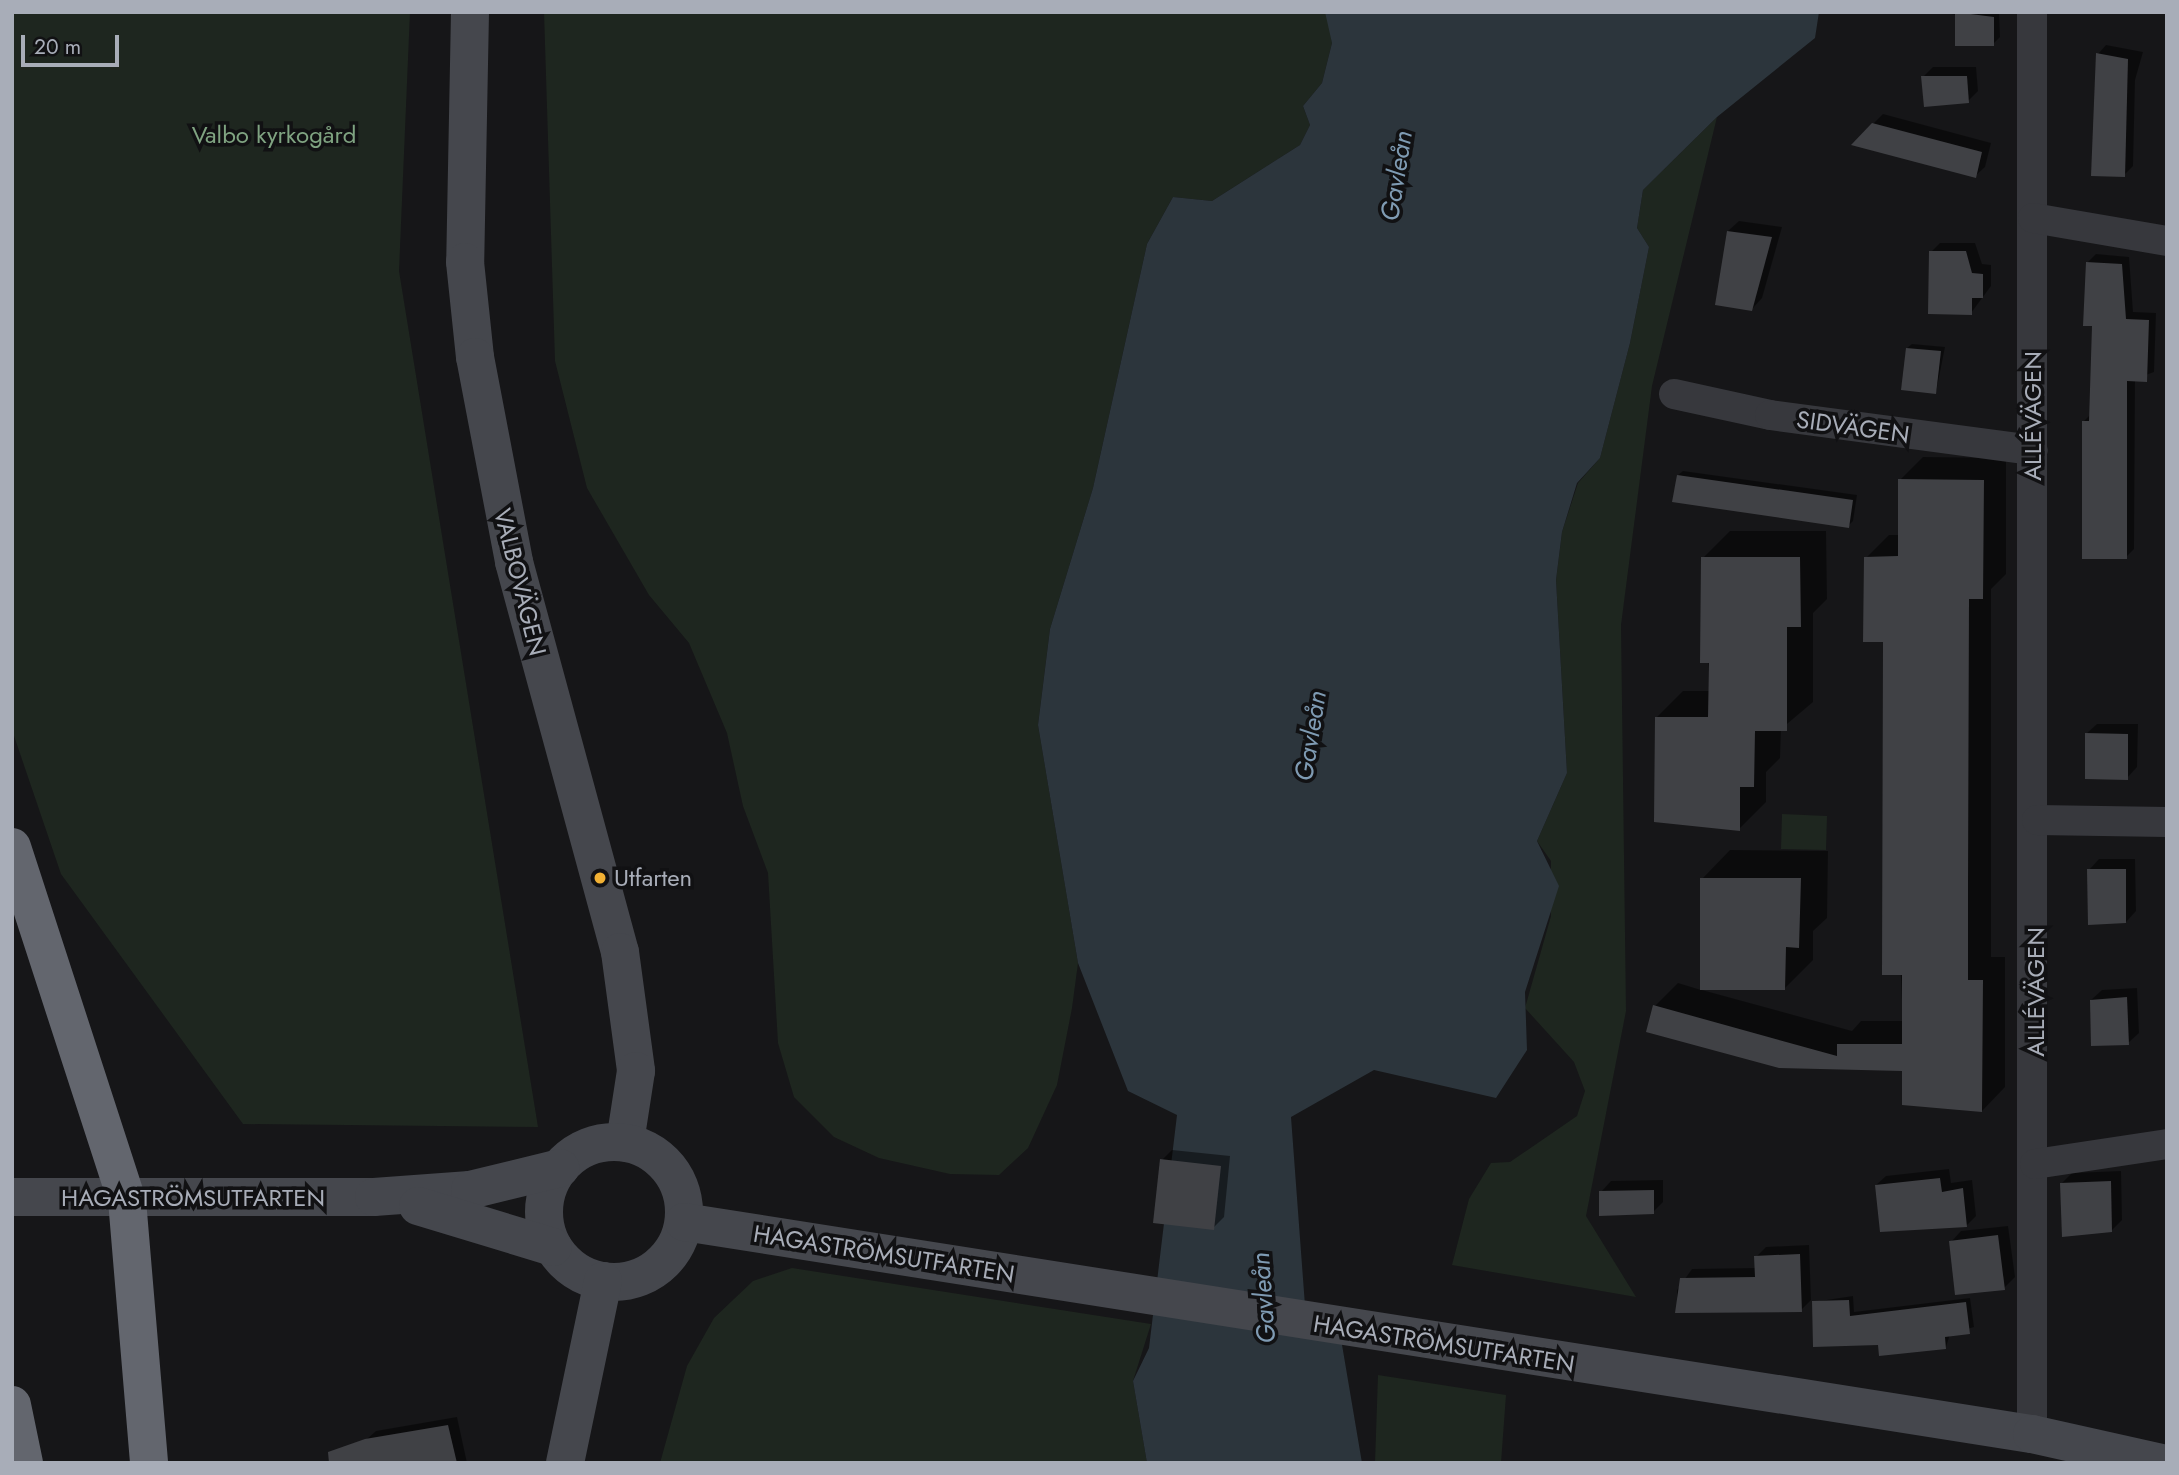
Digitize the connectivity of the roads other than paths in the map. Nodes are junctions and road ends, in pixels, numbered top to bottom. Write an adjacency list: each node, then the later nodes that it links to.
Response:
1 (470, 12): 10 (main road, VALBOVÄGEN)
2 (2032, 12): 3 (street, ALLÉVÄGEN)
3 (2033, 218): 4 (street); 6 (street, ALLÉVÄGEN)
4 (2167, 241)
5 (1674, 394): 6 (street, SIDVÄGEN)
6 (2033, 450): 7 (street, ALLÉVÄGEN)
7 (2037, 820): 8 (street); 12 (street, ALLÉVÄGEN)
8 (2167, 822)
9 (12, 847): 16 (highway)
10 (625, 1142): 13 (main road, HAGASTRÖMSUTFARTEN); 17 (main road)
11 (2167, 1144): 12 (street)
12 (2035, 1164): 21 (street, ALLÉVÄGEN)
13 (560, 1168): 15 (main road, HAGASTRÖMSUTFARTEN); 18 (main road)
14 (20, 1197): 16 (main road, HAGASTRÖMSUTFARTEN)
15 (374, 1197): 16 (main road, HAGASTRÖMSUTFARTEN); 18 (main road, HAGASTRÖMSUTFARTEN)
16 (127, 1200): 23 (highway)
17 (684, 1222): 19 (main road); 21 (main road, HAGASTRÖMSUTFARTEN)
18 (553, 1247): 19 (main road, HAGASTRÖMSUTFARTEN)
19 (603, 1281): 24 (main road)
20 (12, 1405): 22 (highway)
21 (2032, 1434): 25 (main road, HAGASTRÖMSUTFARTEN)
22 (24, 1463)
23 (149, 1463)
24 (565, 1463)
25 (2161, 1463)

